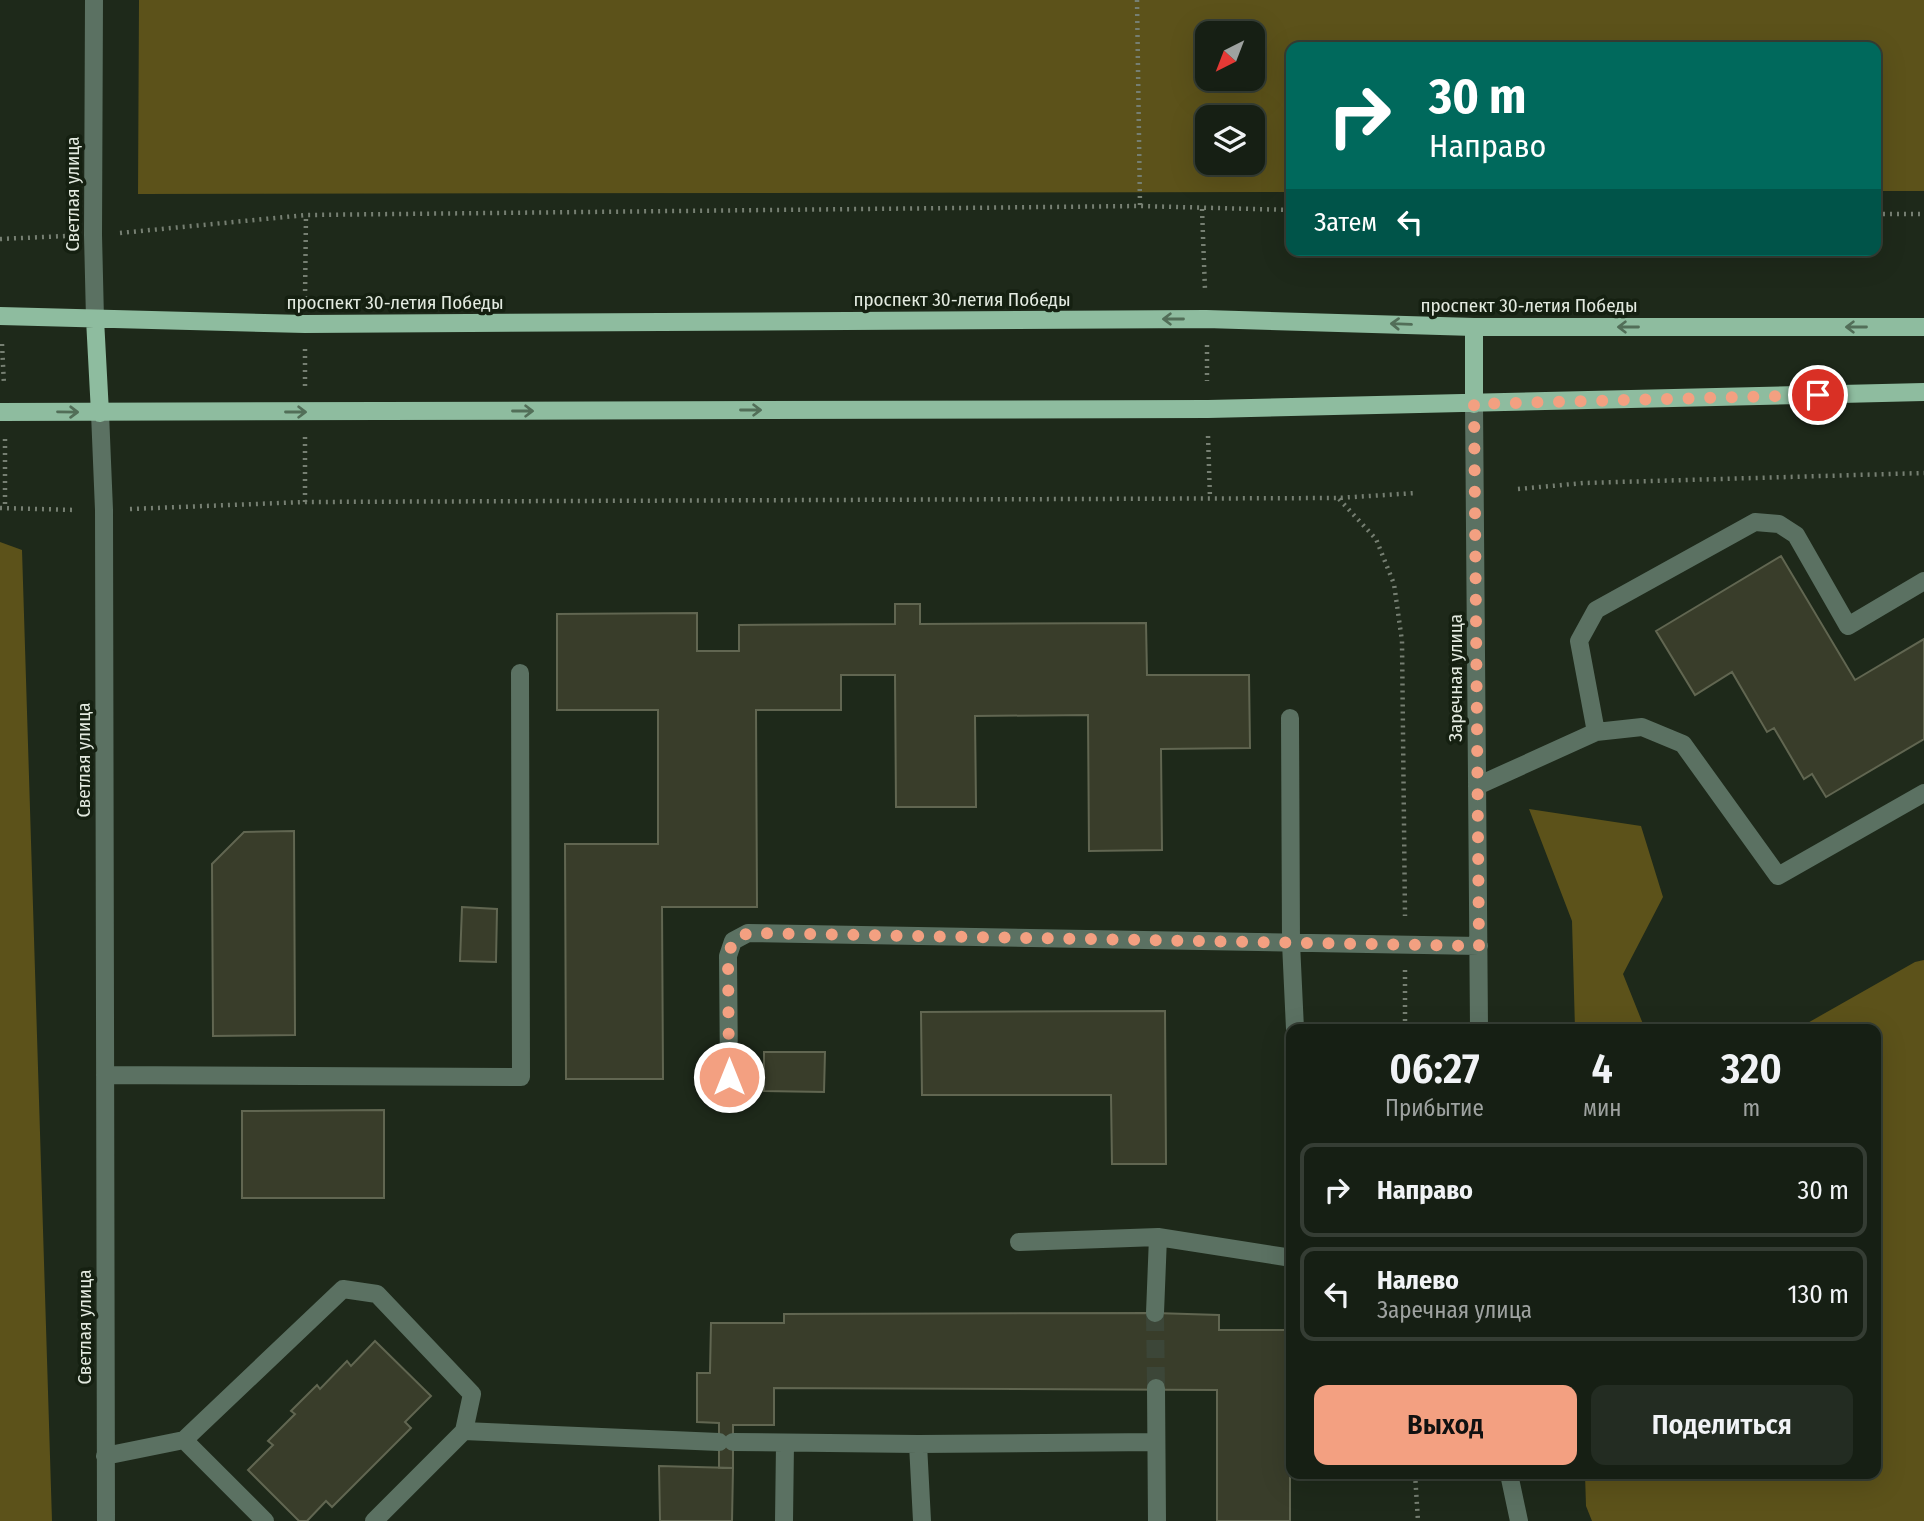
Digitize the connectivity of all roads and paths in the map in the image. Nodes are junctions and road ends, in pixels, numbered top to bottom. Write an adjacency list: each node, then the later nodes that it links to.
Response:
1 (94, 0): 9 (street, Светлая улица)
2 (1137, 0): 3 (path)
3 (1140, 206): 4 (path); 8 (path)
4 (1202, 209): 5 (path); 13 (path)
5 (1286, 210)
6 (1881, 214): 7 (path)
7 (1924, 214)
8 (306, 215): 9 (path); 14 (path)
9 (93, 235): 10 (path); 12 (street, Светлая улица)
10 (0, 239)
11 (0, 316): 12 (main road, проспект 30-летия Победы)
12 (95, 319): 14 (main road, проспект 30-летия Победы); 21 (main road, Светлая улица)
13 (1206, 319): 14 (main road, проспект 30-летия Победы, one-way to 14); 15 (main road, проспект 30-летия Победы, one-way to 13); 19 (path)
14 (305, 324): 22 (path)
15 (1474, 327): 16 (main road, проспект 30-летия Победы, one-way to 15); 18 (main road, Заречная улица)
16 (1924, 327)
17 (1924, 392): 18 (main road)
18 (1474, 404): 19 (main road); 35 (street, Заречная улица)
19 (1208, 409): 22 (main road, one-way to 19); 26 (path)
20 (0, 412): 21 (main road, one-way to 21)
21 (100, 412): 22 (main road, one-way to 22); 30 (street, Светлая улица)
22 (305, 412): 28 (path)
23 (1924, 472): 24 (path)
24 (1518, 489)
25 (1416, 493): 27 (path)
26 (1210, 498): 27 (path); 28 (path)
27 (1338, 498): 38 (path)
28 (305, 502): 30 (path)
29 (0, 508): 30 (path)
30 (104, 510): 43 (street, Светлая улица)
31 (1924, 581): 34 (street)
32 (520, 673): 43 (street)
33 (1290, 718): 37 (street)
34 (1596, 732): 35 (street); 36 (street)
35 (1477, 786): 39 (street, Заречная улица)
36 (1924, 793)
37 (1291, 943): 38 (street); 40 (street); 44 (street)
38 (1405, 944): 39 (street); 41 (path)
39 (1479, 946): 42 (street, Заречная улица)
40 (1295, 1024)
41 (1405, 1024)
42 (1479, 1024)
43 (105, 1075): 55 (street, Светлая улица)
44 (729, 1077)
45 (1158, 1237): 46 (street); 47 (street); 48 (street)
46 (1019, 1242)
47 (1286, 1257)
48 (1155, 1313)
49 (1156, 1388): 52 (street)
50 (464, 1431): 51 (street); 53 (street); 60 (street)
51 (184, 1440): 55 (street); 59 (street)
52 (1156, 1442): 54 (street); 63 (street)
53 (785, 1444): 54 (street); 61 (street)
54 (918, 1444): 62 (street)
55 (105, 1456): 58 (street, Светлая улица)
56 (1415, 1479): 64 (path)
57 (1510, 1479): 65 (street)
58 (106, 1521)
59 (265, 1521)
60 (374, 1521)
61 (784, 1521)
62 (922, 1521)
63 (1157, 1521)
64 (1418, 1521)
65 (1519, 1521)

